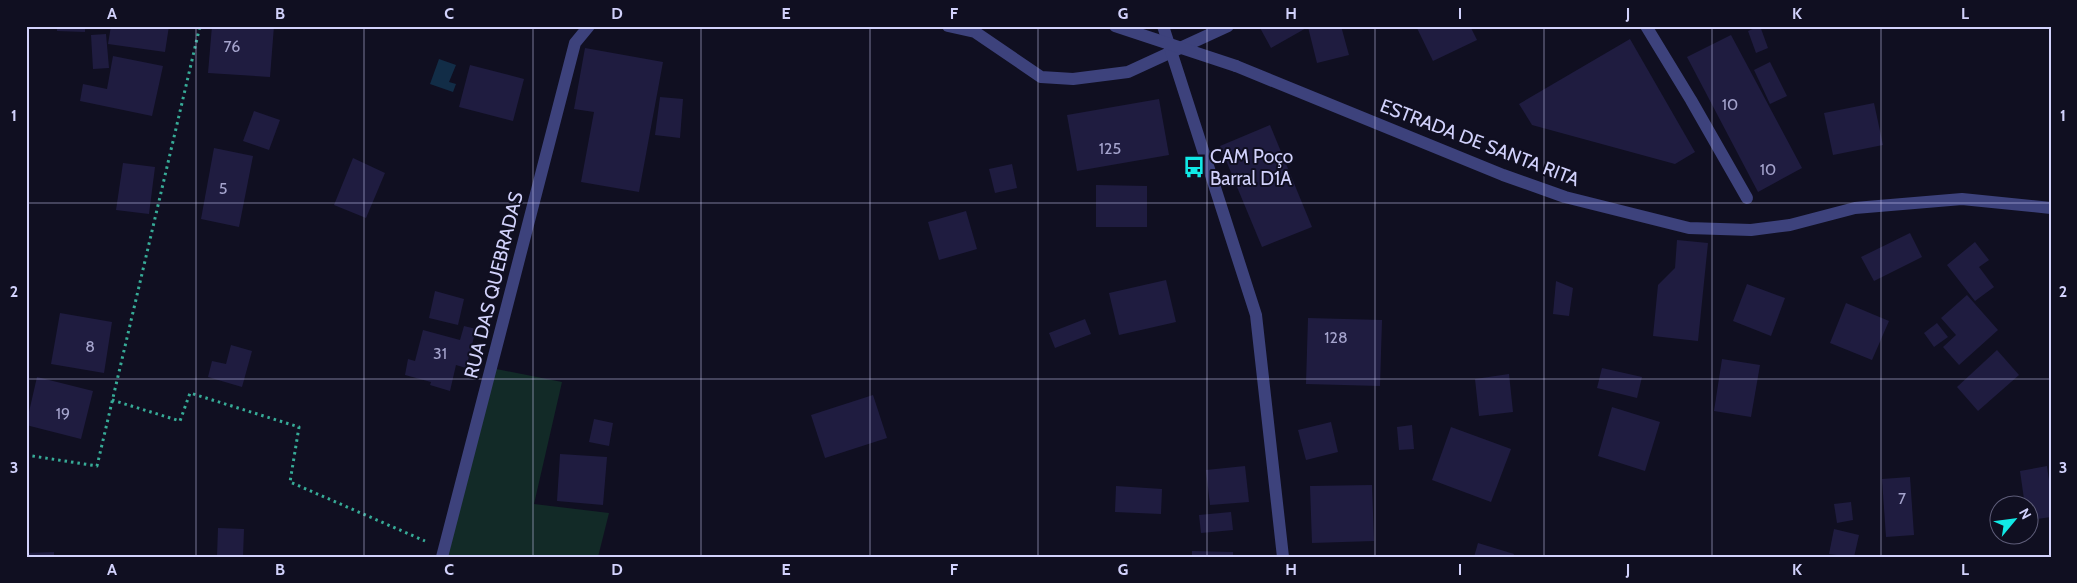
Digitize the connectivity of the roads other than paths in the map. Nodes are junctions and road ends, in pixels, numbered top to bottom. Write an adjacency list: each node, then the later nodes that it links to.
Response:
1 (589, 26): 10 (street, RUA DAS QUEBRADAS)
2 (948, 26): 7 (street)
3 (1115, 26): 9 (street, ESTRADA DE SANTA RITA, bridge)
4 (1163, 26): 7 (street)
5 (1228, 26): 7 (street)
6 (1646, 26): 8 (street)
7 (1171, 53): 11 (street)
8 (1747, 198)
9 (2051, 208)
10 (443, 553)
11 (1283, 557)

